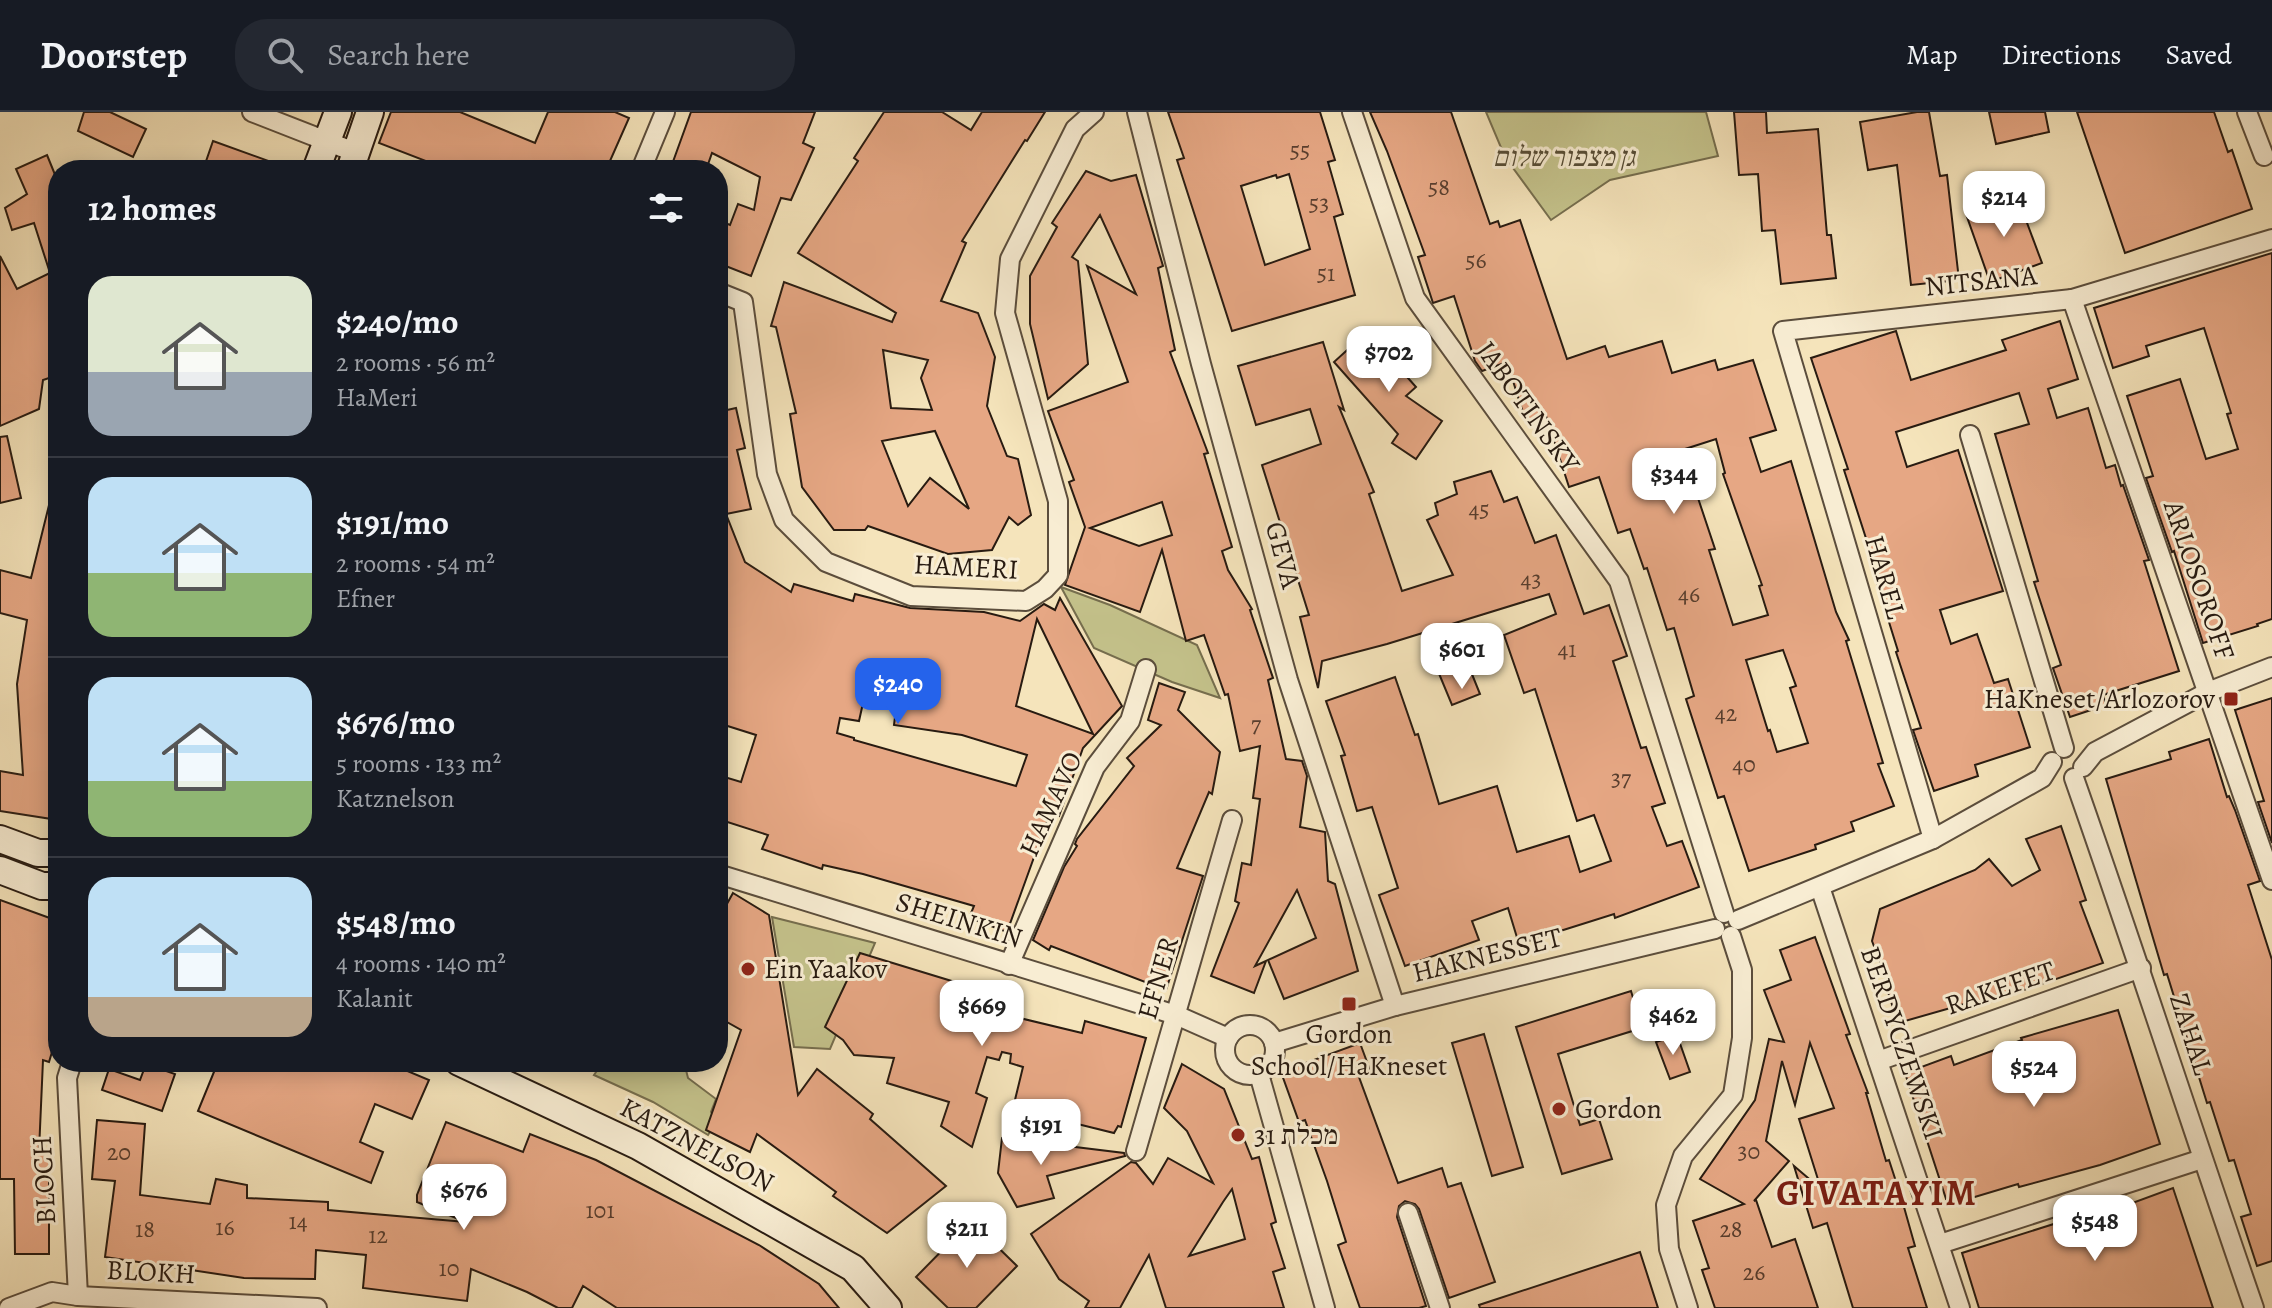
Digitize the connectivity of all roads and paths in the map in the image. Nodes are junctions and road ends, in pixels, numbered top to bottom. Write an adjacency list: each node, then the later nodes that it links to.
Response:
1 (252, 112): 9 (street)
2 (338, 112): 9 (street)
3 (370, 112): 13 (street)
4 (665, 112): 14 (street)
5 (1094, 112): 16 (street, HAMERI)
6 (1137, 112): 36 (street, GEVA)
7 (1352, 112): 33 (street, JABOTINSKY)
8 (2247, 112): 10 (street)
9 (329, 141): 11 (street); 12 (street)
10 (2264, 156)
11 (320, 160)
12 (352, 160)
13 (353, 160)
14 (645, 160)
15 (2272, 239): 17 (street, NITSANA)
16 (728, 296)
17 (2072, 299): 18 (street, NITSANA); 22 (street, ARLOSOROFF)
18 (1783, 331): 26 (street, HAREL)
19 (1970, 435): 23 (street, ZAHAL)
20 (2272, 667): 22 (street, HAKNESSET)
21 (1146, 669): 34 (street, HAMAVO)
22 (2208, 692): 23 (street, HAKNESSET); 30 (street, ARLOSOROFF)
23 (2069, 764): 26 (street, HAKNESSET); 35 (street, ZAHAL)
24 (1232, 820): 37 (street, EFNER)
25 (0, 839): 27 (street)
26 (1933, 839): 32 (street, HAKNESSET)
27 (48, 853)
28 (0, 870): 31 (street)
29 (728, 877): 34 (street, SHEINKIN)
30 (2272, 880)
31 (48, 886)
32 (1820, 887): 33 (street, HAKNESSET); 40 (street, BERDYCZEWSKI)
33 (1727, 925): 36 (street, HAKNESSET); 54 (street, JABOTINSKY)
34 (1009, 965): 37 (street, SHEINKIN)
35 (2141, 968): 40 (street, RAKEFET); 45 (street, ZAHAL)
36 (1395, 1006): 39 (street, HAKNESSET)
37 (1176, 1015): 38 (street, SHEINKIN); 44 (street, EFNER)
38 (1228, 1038): 39 (street); 43 (street)
39 (1274, 1043): 43 (street)
40 (1878, 1061): 47 (street, BERDYCZEWSKI)
41 (69, 1072): 48 (street, BLOCH)
42 (480, 1072): 51 (street, KATZNELSON)
43 (1259, 1074): 52 (street)
44 (1136, 1151)
45 (2202, 1159): 47 (street); 56 (street, ZAHAL)
46 (1408, 1213): 53 (street)
47 (1940, 1244): 55 (street, BERDYCZEWSKI)
48 (78, 1296): 49 (street, BLOKH); 50 (street, BLOKH)
49 (9, 1308)
50 (317, 1308)
51 (888, 1308)
52 (1325, 1308)
53 (1440, 1308)
54 (1688, 1308)
55 (1960, 1308)
56 (2253, 1308)

